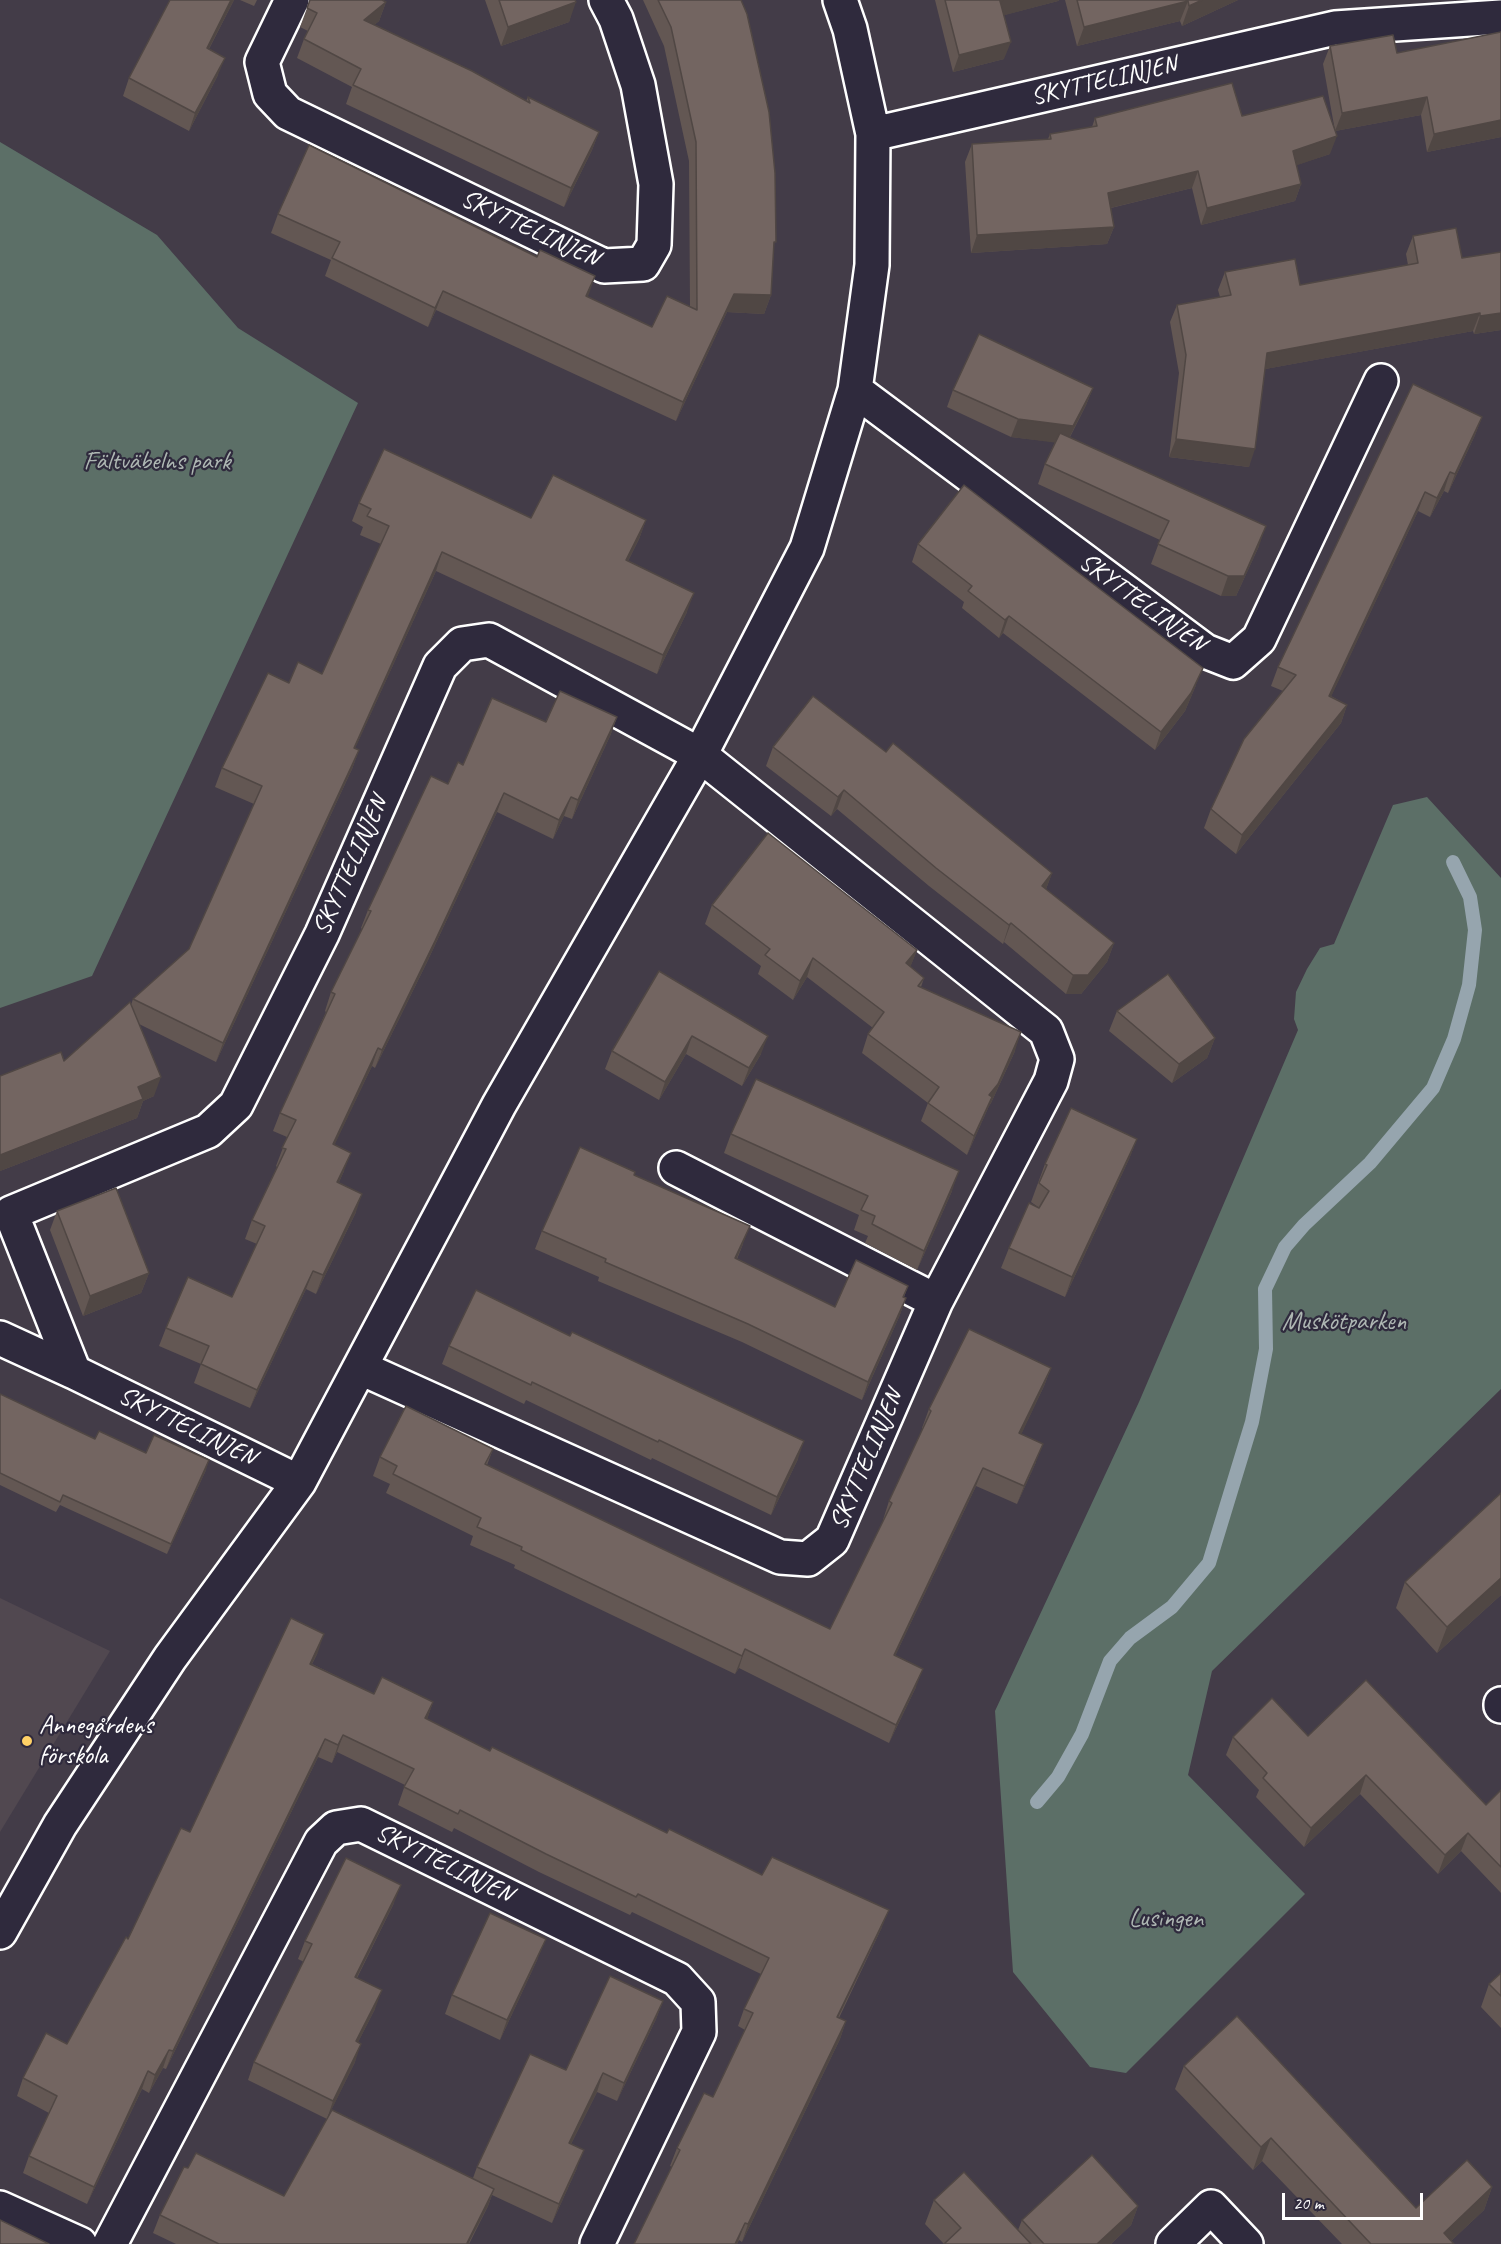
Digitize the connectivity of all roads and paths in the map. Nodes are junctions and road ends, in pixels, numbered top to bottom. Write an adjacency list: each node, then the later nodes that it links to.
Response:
1 (292, 0): 2 (street, SKYTTELINJEN)
2 (606, 0)
3 (840, 0): 7 (street)
4 (1361, 0): 6 (street)
5 (1501, 17): 6 (street, SKYTTELINJEN)
6 (1335, 28): 7 (street, SKYTTELINJEN)
7 (873, 134): 9 (street)
8 (1381, 381): 9 (street, SKYTTELINJEN)
9 (855, 390): 10 (street)
10 (700, 754): 12 (street, SKYTTELINJEN); 13 (street, SKYTTELINJEN); 15 (street)
11 (676, 1168): 13 (street)
12 (6, 1215): 16 (street, SKYTTELINJEN)
13 (936, 1301): 15 (street, SKYTTELINJEN)
14 (0, 1338): 16 (street, SKYTTELINJEN)
15 (362, 1368): 17 (street)
16 (74, 1372): 17 (street, SKYTTELINJEN)
17 (299, 1482): 18 (street)
18 (0, 1932)
19 (0, 2208): 20 (street)
20 (80, 2244)
21 (110, 2244): 22 (street, SKYTTELINJEN)
22 (597, 2244)
23 (1173, 2244): 24 (street)
24 (1246, 2244)

